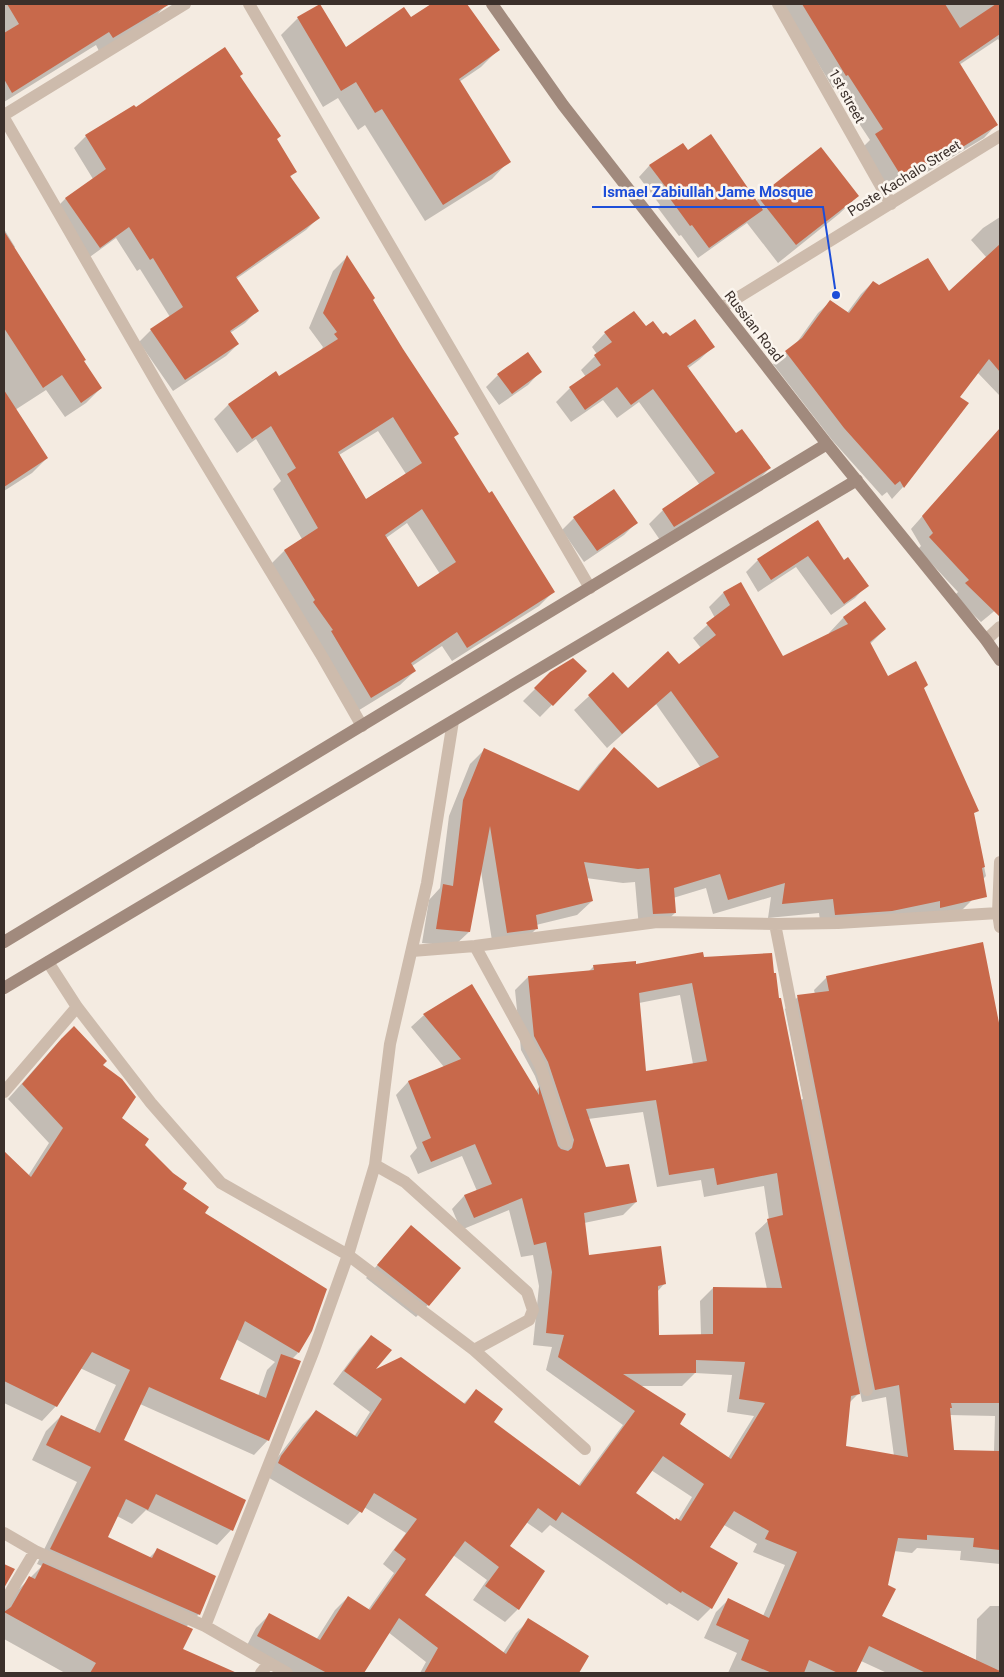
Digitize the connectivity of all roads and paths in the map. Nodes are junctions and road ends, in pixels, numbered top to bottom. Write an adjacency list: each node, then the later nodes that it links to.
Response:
1 (185, 4): 5 (street)
2 (249, 4): 11 (street)
3 (492, 4): 8 (main road, Russian Road)
4 (778, 4): 7 (street, 1st street)
5 (4, 117): 16 (street)
6 (1000, 136): 7 (street, Poste Kachalo Street)
7 (891, 204): 8 (street, Poste Kachalo Street)
8 (721, 308): 9 (main road, Russian Road)
9 (828, 444): 10 (main road, Russian Road); 11 (main road)
10 (856, 480): 13 (main road, Russian Road); 15 (main road)
11 (590, 588): 16 (main road)
12 (1000, 627): 13 (street)
13 (986, 640): 14 (main road, Russian Road)
14 (1000, 660)
15 (453, 721): 23 (street); 24 (main road)
16 (362, 726): 21 (main road)
17 (1000, 862): 18 (street)
18 (998, 913): 19 (street); 20 (street)
19 (775, 924): 22 (street); 32 (street)
20 (1000, 927)
21 (4, 942)
22 (475, 946): 23 (street); 28 (street)
23 (412, 951): 29 (street)
24 (48, 962): 25 (main road); 26 (street)
25 (4, 988)
26 (77, 1007): 27 (street); 30 (street)
27 (4, 1092)
28 (566, 1143)
29 (375, 1165): 30 (street); 31 (street)
30 (348, 1255): 31 (street); 37 (street)
31 (474, 1350): 33 (street)
32 (867, 1390)
33 (585, 1449)
34 (4, 1533): 35 (street)
35 (34, 1551): 36 (street); 37 (street)
36 (4, 1603)
37 (205, 1626): 38 (street)
38 (269, 1663): 39 (street); 40 (street)
39 (261, 1673)
40 (287, 1673)

